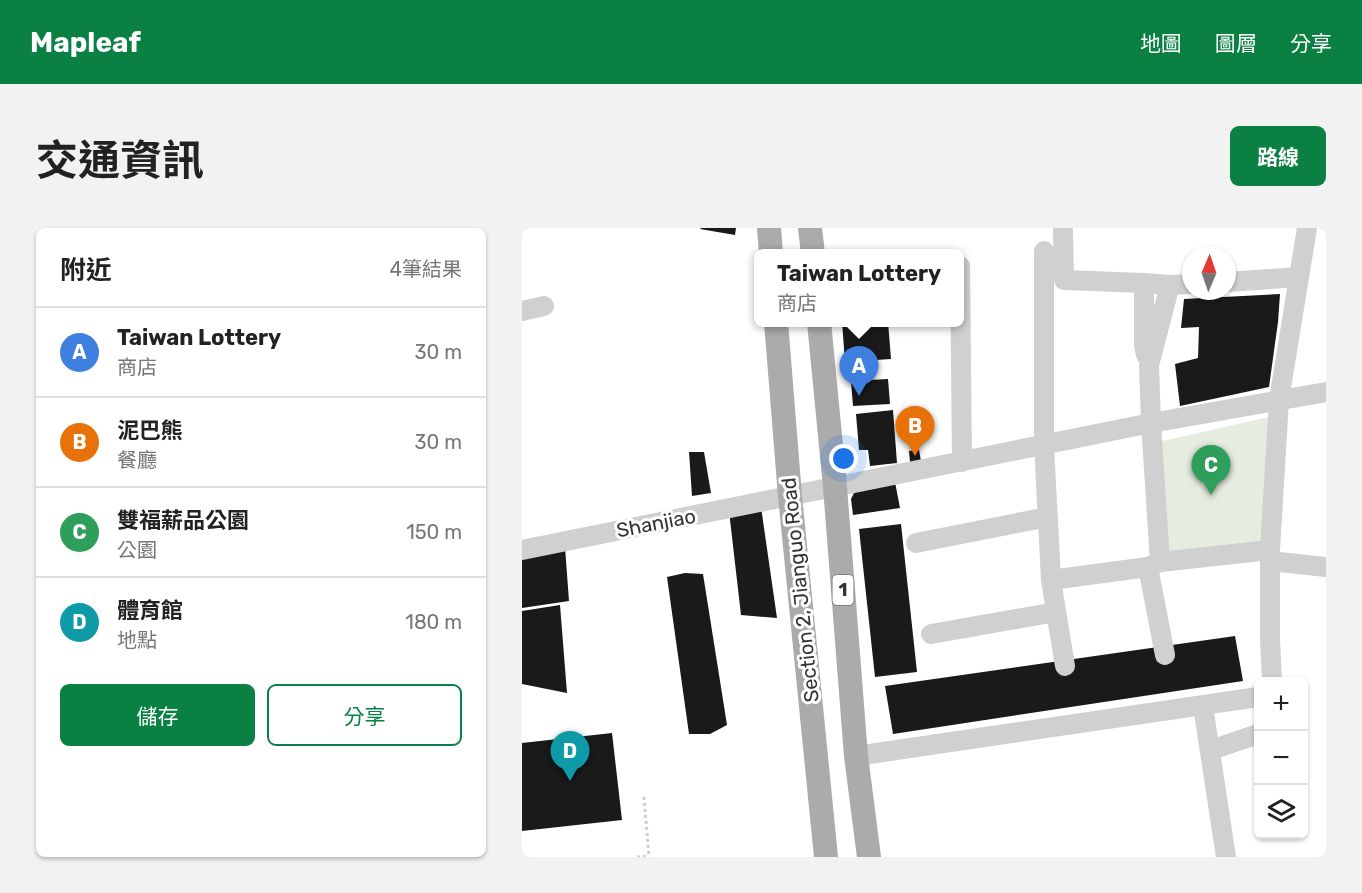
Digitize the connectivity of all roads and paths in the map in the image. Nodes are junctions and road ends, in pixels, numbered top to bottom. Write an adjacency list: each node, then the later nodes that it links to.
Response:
1 (769, 228): 5 (main road)
2 (810, 228): 6 (main road)
3 (1063, 228): 10 (street)
4 (1307, 228): 8 (street)
5 (771, 249)
6 (812, 249)
7 (1044, 251): 22 (street)
8 (1299, 277): 9 (street); 20 (street)
9 (1236, 281)
10 (1144, 283): 12 (street); 18 (street)
11 (1182, 284): 12 (street)
12 (1170, 285): 18 (street)
13 (544, 306): 14 (street)
14 (522, 311)
15 (776, 327): 25 (main road, Section 2, Jianguo Road)
16 (819, 327): 24 (main road, Section 2, Jianguo Road / 1)
17 (961, 327): 23 (street)
18 (1149, 364): 21 (street)
19 (1326, 392): 20 (street, Shanjiao)
20 (1279, 400): 21 (street, Shanjiao); 29 (street)
21 (1151, 423): 22 (street, Shanjiao); 30 (street)
22 (1044, 444): 23 (street, Shanjiao); 26 (street)
23 (962, 462): 24 (street, Shanjiao)
24 (835, 487): 25 (street, Shanjiao); 42 (main road, Section 2, Jianguo Road / 1)
25 (790, 496): 28 (street, Shanjiao); 46 (main road, Section 2, Jianguo Road)
26 (1048, 517): 27 (street); 32 (street)
27 (916, 543)
28 (522, 550)
29 (1270, 555): 30 (street); 31 (street); 37 (street)
30 (1154, 564): 32 (street); 35 (street)
31 (1326, 567)
32 (1051, 580): 33 (street)
33 (1056, 612): 34 (street); 36 (street)
34 (931, 634)
35 (1165, 655)
36 (1065, 666)
37 (1272, 677)
38 (1254, 698): 39 (street)
39 (1203, 706): 41 (street); 42 (street)
40 (1254, 735): 41 (street)
41 (1211, 750): 48 (street)
42 (856, 756): 47 (main road, Section 2, Jianguo Road / 1)
43 (644, 797): 44 (path)
44 (649, 856): 45 (path)
45 (637, 857)
46 (826, 857)
47 (869, 857)
48 (1226, 857)

